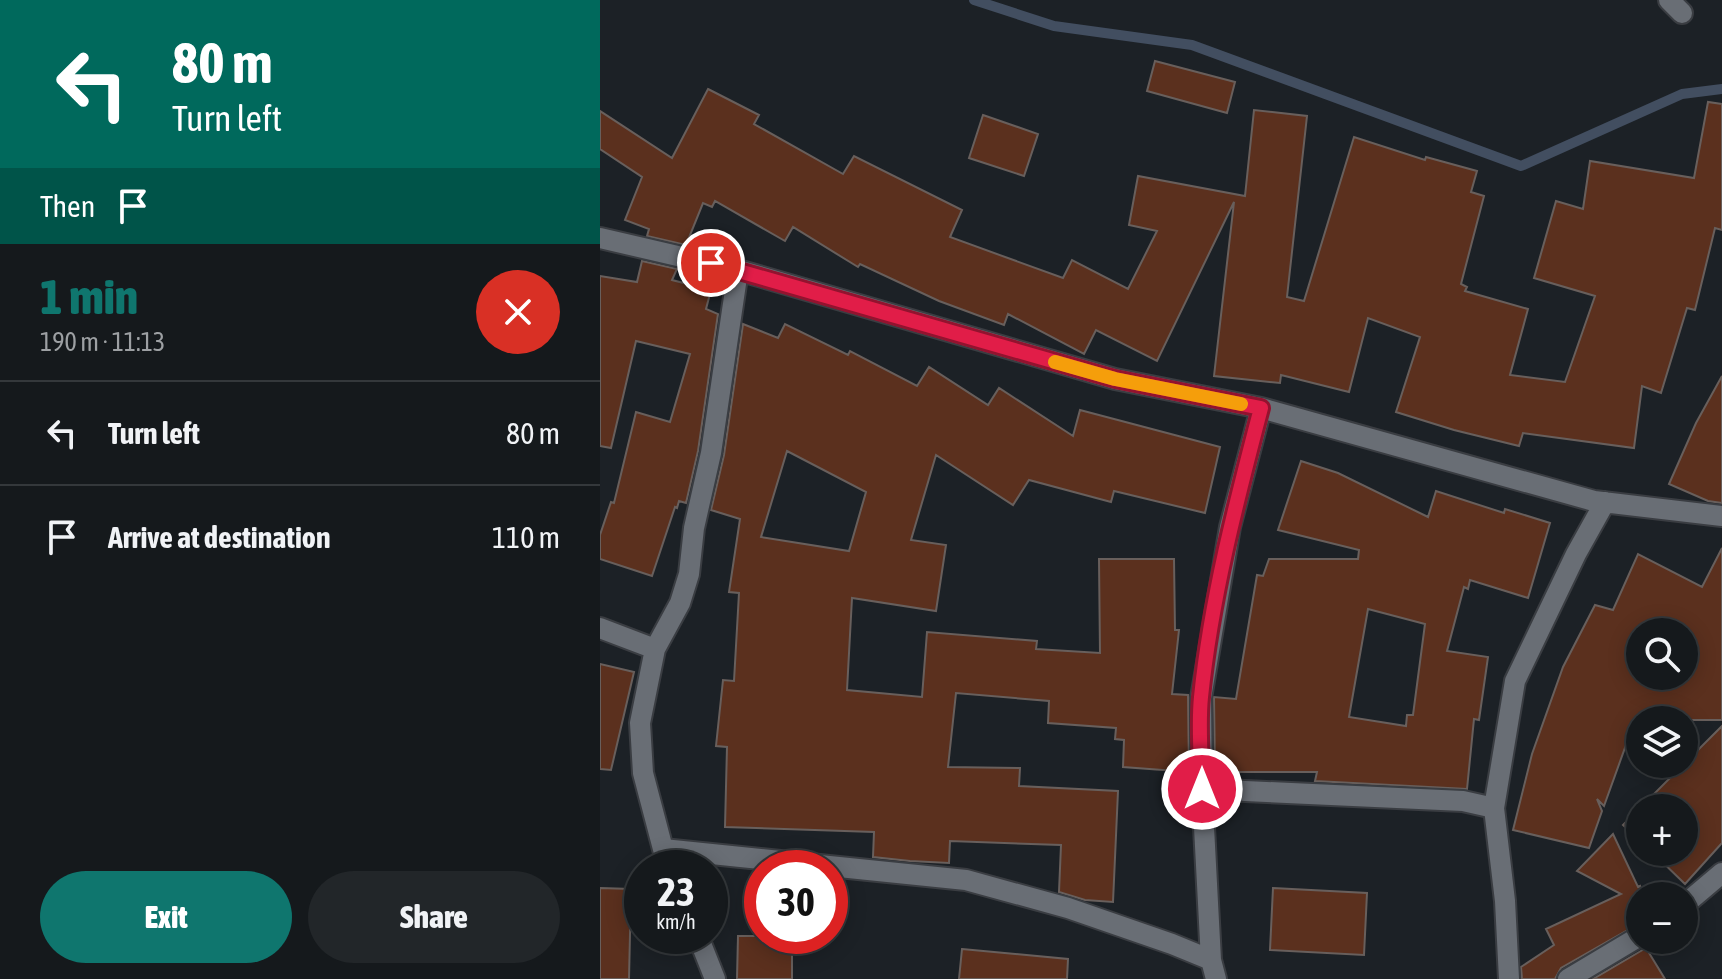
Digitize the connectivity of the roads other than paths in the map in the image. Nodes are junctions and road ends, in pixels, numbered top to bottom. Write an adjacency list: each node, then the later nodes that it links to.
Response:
1 (600, 238): 2 (street)
2 (738, 270): 3 (street); 7 (street)
3 (1261, 408): 4 (street); 8 (street)
4 (1605, 502): 5 (street); 9 (street)
5 (1722, 516)
6 (600, 628): 7 (street)
7 (655, 649): 10 (street)
8 (1202, 789): 9 (street); 16 (street)
9 (1494, 808): 18 (street)
10 (665, 850)
11 (728, 862): 16 (street)
12 (1722, 873): 13 (street)
13 (1698, 893)
14 (1626, 944): 19 (street)
15 (705, 954): 17 (street)
16 (1214, 969)
17 (715, 979)
18 (1509, 979)
19 (1568, 979)

